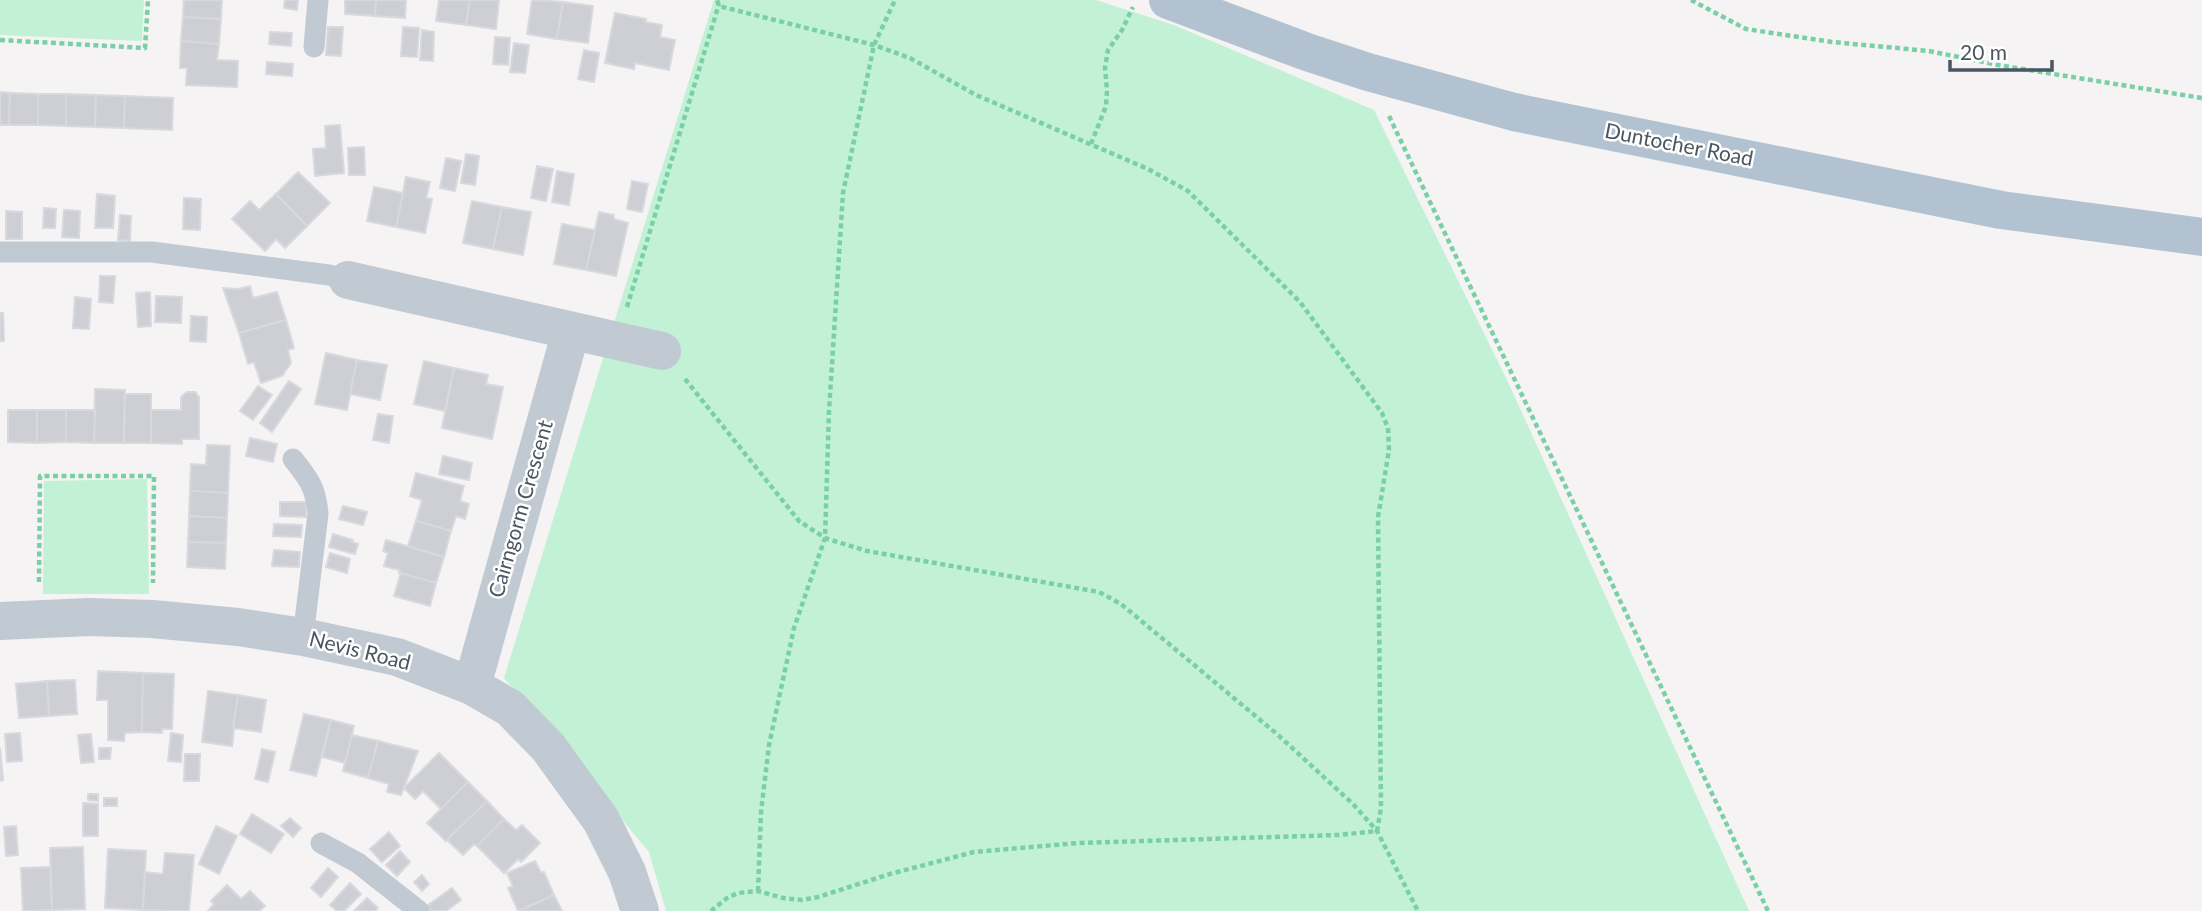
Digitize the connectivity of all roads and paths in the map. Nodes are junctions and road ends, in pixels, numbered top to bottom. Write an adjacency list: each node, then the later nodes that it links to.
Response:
1 (148, 0): 8 (path)
2 (318, 0): 10 (lane)
3 (895, 0): 9 (path)
4 (1136, 0): 13 (path)
5 (1168, 0): 11 (main road, Duntocher Road)
6 (1691, 0): 12 (path)
7 (719, 2): 9 (path); 18 (path)
8 (0, 40)
9 (874, 45): 13 (path); 21 (path)
10 (314, 47)
11 (1368, 72): 14 (main road, Duntocher Road); 34 (path)
12 (2202, 98)
13 (1091, 144): 27 (path)
14 (2202, 236)
15 (0, 252): 16 (lane)
16 (348, 279): 17 (street)
17 (571, 331): 18 (street); 26 (street, Cairngorm Crescent)
18 (617, 340): 19 (street)
19 (662, 351): 21 (path)
20 (293, 459): 25 (lane)
21 (825, 538): 27 (path); 29 (path)
22 (39, 583): 23 (path)
23 (153, 585)
24 (0, 621): 25 (street, Nevis Road)
25 (303, 637): 26 (street, Nevis Road)
26 (472, 686): 31 (street, Nevis Road)
27 (1377, 831): 29 (path); 33 (path)
28 (321, 843): 30 (lane)
29 (758, 891): 32 (path)
30 (419, 911)
31 (640, 911)
32 (711, 911)
33 (1418, 911)
34 (1768, 911)

